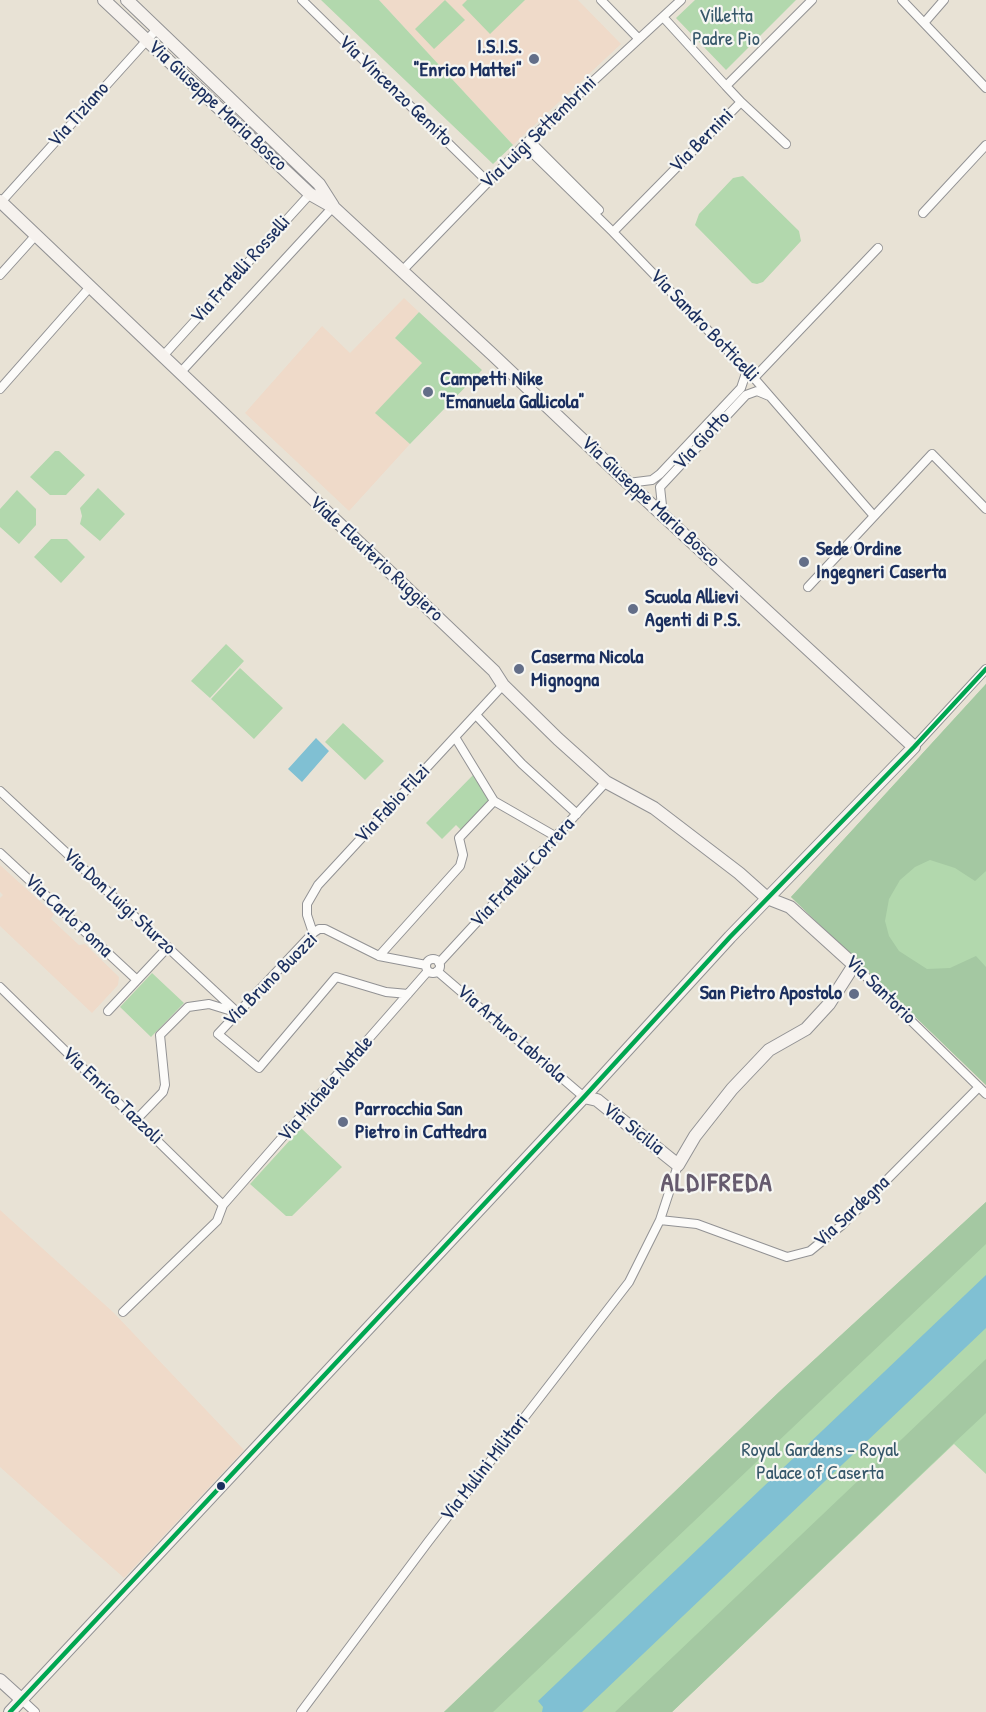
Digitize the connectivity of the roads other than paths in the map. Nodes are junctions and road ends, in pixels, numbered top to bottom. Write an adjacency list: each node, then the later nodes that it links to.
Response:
1 (104, 0): 9 (street, Via Giuseppe Maria Bosco)
2 (127, 0): 9 (street); 12 (street, Via Giuseppe Maria Bosco)
3 (302, 0): 21 (street, Via Vincenzo Gemito)
4 (601, 0): 13 (street)
5 (681, 0): 10 (street, Via Luigi Settembrini)
6 (812, 0): 15 (street, Via Bernini)
7 (902, 0): 11 (street)
8 (944, 0): 11 (street)
9 (116, 12): 14 (street, Via Giuseppe Maria Bosco)
10 (663, 17): 13 (street, Via Luigi Settembrini); 15 (street)
11 (924, 23): 16 (street)
12 (157, 29): 14 (street, Via Tiziano); 22 (street, Via Giuseppe Maria Bosco)
13 (639, 39): 18 (street, Via Luigi Settembrini)
14 (146, 41): 23 (street, Via Giuseppe Maria Bosco); 24 (street, Via Tiziano)
15 (726, 86): 17 (street, Via Bernini)
16 (986, 88)
17 (741, 102): 19 (street); 27 (street, Via Bernini)
18 (527, 142): 21 (street, Via Luigi Settembrini); 27 (street, Via Sandro Botticelli)
19 (786, 144)
20 (986, 145): 26 (street)
21 (489, 182): 30 (street, Via Luigi Settembrini)
22 (319, 184): 23 (street, Via Fratelli Rosselli); 25 (street, Via Giuseppe Maria Bosco)
23 (310, 194): 25 (street, Via Giuseppe Maria Bosco); 33 (street, Via Fratelli Rosselli)
24 (0, 201): 28 (street, Viale Eleuterio Ruggiero)
25 (333, 207): 30 (street, Via Giuseppe Maria Bosco); 35 (street, Via Fratelli Rosselli)
26 (923, 213)
27 (615, 230): 34 (street, Via Sandro Botticelli)
28 (36, 235): 31 (street); 32 (street, Viale Eleuterio Ruggiero)
29 (879, 248): 36 (street)
30 (402, 271): 39 (street, Via Giuseppe Maria Bosco)
31 (0, 275)
32 (90, 286): 33 (street, Viale Eleuterio Ruggiero); 37 (street)
33 (163, 356): 35 (street, Viale Eleuterio Ruggiero)
34 (747, 370): 36 (street, Via Sandro Botticelli); 39 (street, Via Giotto)
35 (180, 373): 45 (street, Viale Eleuterio Ruggiero)
36 (754, 378): 38 (street, Via Sandro Botticelli)
37 (0, 389)
38 (772, 398): 41 (street, Via Giotto); 42 (street, Via Sandro Botticelli)
39 (628, 483): 41 (street, Via Giuseppe Maria Bosco)
40 (986, 509): 42 (street)
41 (663, 515): 48 (street, Via Giuseppe Maria Bosco)
42 (874, 516): 43 (street)
43 (808, 587)
44 (986, 669): 48 (street)
45 (503, 685): 46 (street, Via Fabio Filzi); 49 (street, Viale Eleuterio Ruggiero)
46 (476, 715): 47 (street, Via Fabio Filzi); 52 (street)
47 (455, 737): 51 (street); 56 (street, Via Fabio Filzi)
48 (914, 747): 55 (street)
49 (606, 782): 52 (street, Via Fratelli Correra); 55 (street, Viale Eleuterio Ruggiero)
50 (0, 791): 57 (street, Via Don Luigi Sturzo)
51 (494, 801): 53 (street); 58 (street)
52 (577, 814): 53 (street, Via Fratelli Correra)
53 (555, 836): 60 (street, Via Fratelli Correra)
54 (0, 853): 62 (street, Via Carlo Poma)
55 (767, 898): 59 (street, Via Santorio); 68 (street)
56 (313, 933): 58 (street, Via Bruno Buozzi); 66 (street, Via Bruno Buozzi)
57 (168, 947): 62 (street); 66 (street, Via Don Luigi Sturzo)
58 (379, 956): 61 (street, Via Bruno Buozzi)
59 (854, 965): 67 (street, Via Santorio); 70 (street)
60 (438, 967): 61 (street); 68 (street, Via Arturo Labriola)
61 (427, 968): 64 (street, Via Michele Natale)
62 (137, 980): 65 (street)
63 (0, 987): 69 (street, Via Enrico Tazzoli)
64 (408, 994): 66 (street, Via Bruno Buozzi); 71 (street, Via Michele Natale)
65 (108, 1011)
66 (238, 1012): 69 (street)
67 (983, 1090): 72 (street, Via Sardegna)
68 (584, 1097): 70 (street, Via Sicilia); 75 (street)
69 (136, 1120): 71 (street, Via Enrico Tazzoli)
70 (678, 1165): 72 (street, Via Mulini Militari)
71 (224, 1205): 73 (street, Via Michele Natale)
72 (660, 1220): 78 (street, Via Mulini Militari)
73 (123, 1312)
74 (0, 1680): 75 (street)
75 (21, 1699): 76 (street); 77 (street)
76 (10, 1712)
77 (35, 1712)
78 (301, 1712)

